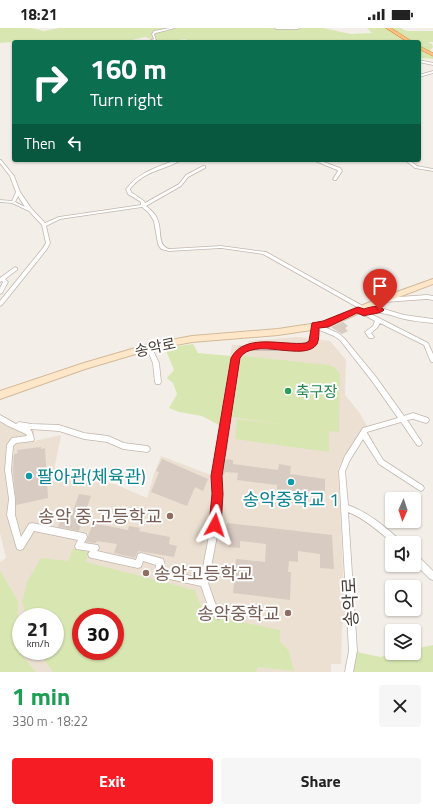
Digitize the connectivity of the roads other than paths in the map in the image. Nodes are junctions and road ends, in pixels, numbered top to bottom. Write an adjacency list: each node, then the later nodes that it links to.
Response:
1 (174, 28): 6 (street)
2 (276, 28): 3 (street)
3 (298, 28)
4 (384, 28): 7 (highway)
5 (388, 28): 8 (highway)
6 (155, 40)
7 (404, 40)
8 (408, 40)
9 (421, 49): 10 (highway)
10 (433, 56)
11 (421, 61): 12 (street)
12 (433, 64)
13 (433, 72): 14 (street)
14 (421, 75)
15 (0, 161): 22 (street)
16 (174, 162): 25 (street)
17 (326, 162): 21 (street)
18 (410, 162): 20 (street)
19 (204, 167): 25 (street)
20 (433, 170)
21 (335, 179)
22 (18, 192): 24 (street); 26 (street)
23 (0, 201): 24 (street)
24 (13, 202): 26 (street)
25 (143, 206): 27 (street); 35 (street)
26 (31, 211): 27 (street)
27 (44, 225): 34 (street)
28 (15, 269): 29 (street)
29 (1, 280): 31 (street)
30 (433, 280): 33 (main road, 송악로); 35 (main road)
31 (0, 292)
32 (433, 298): 33 (street, 송악로)
33 (380, 300): 35 (main road, 송악로)
34 (0, 304)
35 (360, 309): 36 (street); 37 (street); 38 (main road, 송악로); 43 (main road)
36 (378, 321): 39 (street); 41 (street)
37 (433, 321)
38 (315, 326): 40 (main road, 송악로); 46 (street); 57 (street)
39 (371, 337)
40 (149, 347): 42 (street); 44 (main road, 송악로)
41 (433, 360)
42 (158, 382)
43 (0, 390)
44 (0, 395)
45 (0, 418): 48 (street)
46 (401, 418): 47 (street); 49 (street); 50 (street)
47 (426, 420)
48 (8, 423): 51 (street); 57 (street)
49 (363, 433): 52 (street); 53 (street, 송악로)
50 (419, 444)
51 (147, 449)
52 (420, 488)
53 (345, 507): 54 (street); 59 (street, 송악로)
54 (390, 536)
55 (421, 565): 56 (street)
56 (433, 576)
57 (204, 583): 58 (street)
58 (218, 615)
59 (349, 672)

